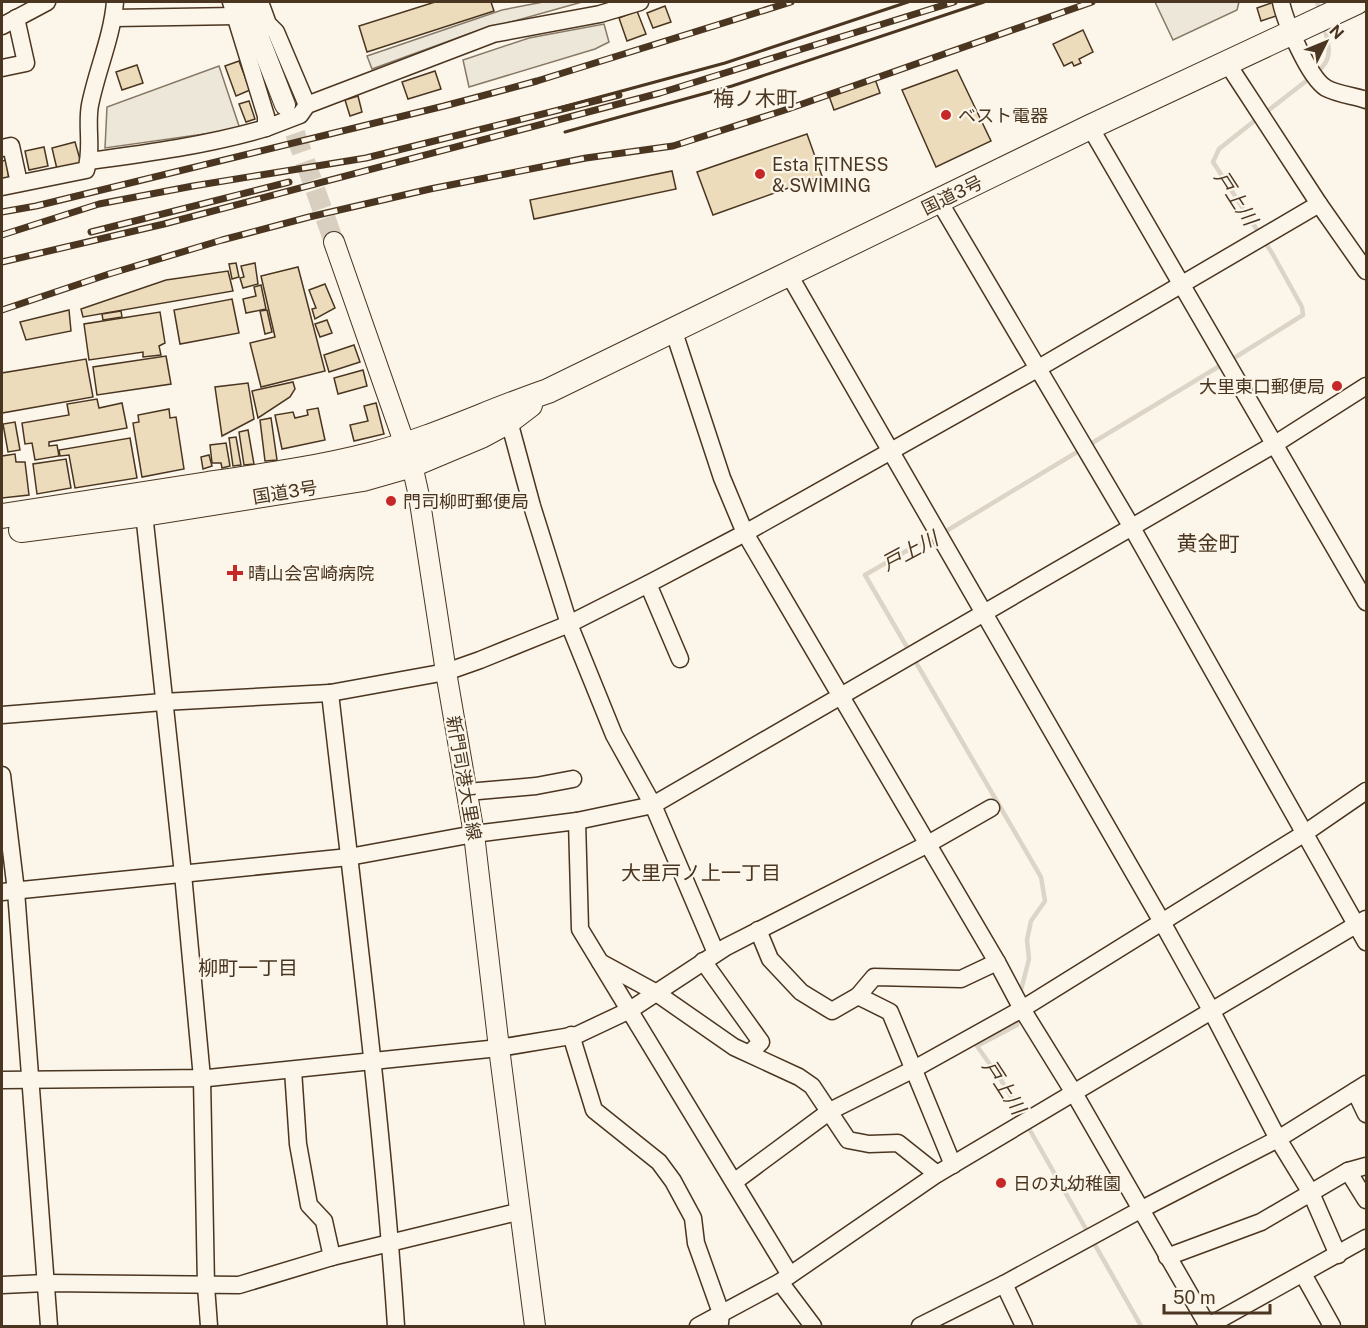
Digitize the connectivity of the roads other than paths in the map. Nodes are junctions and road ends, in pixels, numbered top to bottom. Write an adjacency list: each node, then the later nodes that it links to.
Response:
1 (47, 2): 9 (street)
2 (260, 2): 15 (street)
3 (640, 2): 7 (street)
4 (1281, 2): 10 (street)
5 (1357, 2): 10 (highway, 国道3号)
6 (237, 6): 8 (street); 14 (main road); 17 (street)
7 (598, 8): 15 (street)
8 (114, 10): 19 (street)
9 (5, 23): 12 (street)
10 (1291, 34): 11 (highway, 国道3号); 13 (street)
11 (1227, 63): 16 (highway, 国道3号); 23 (street)
12 (2, 68)
13 (1366, 100)
14 (285, 105)
15 (307, 105): 17 (street)
16 (1090, 127): 22 (highway, 国道3号); 27 (street)
17 (266, 128): 19 (street)
18 (2, 148): 20 (street)
19 (89, 160): 20 (street)
20 (19, 183): 21 (street)
21 (2, 187)
22 (939, 201): 26 (highway, 国道3号); 29 (street)
23 (1319, 204): 25 (street); 27 (street)
24 (334, 242): 35 (main road, 新門司港大里線)
25 (1366, 271)
26 (788, 273): 28 (highway, 国道3号); 34 (street)
27 (1183, 284): 29 (street); 33 (street)
28 (673, 329): 31 (highway, 国道3号); 40 (street)
29 (1037, 369): 34 (street); 38 (street)
30 (1366, 386): 33 (street)
31 (548, 391): 32 (highway, 国道3号); 35 (highway, 国道3号)
32 (509, 421): 35 (highway, 国道3号); 44 (street)
33 (1275, 444): 38 (street); 42 (street)
34 (891, 452): 40 (street); 43 (street)
35 (408, 455): 36 (highway, 国道3号); 46 (main road, 新門司港大里線)
36 (143, 504): 37 (highway, 国道3号); 39 (highway, 国道3号); 49 (street)
37 (2, 516)
38 (1131, 526): 43 (street); 58 (street)
39 (2, 532)
40 (744, 533): 41 (street); 48 (street)
41 (648, 584): 44 (street); 45 (street)
42 (1366, 602)
43 (985, 612): 48 (street); 64 (street)
44 (569, 624): 46 (street); 55 (street)
45 (680, 659)
46 (446, 672): 47 (street); 54 (main road, 新門司港大里線)
47 (330, 693): 49 (street); 61 (street)
48 (839, 695): 55 (street); 60 (street)
49 (163, 702): 50 (street); 62 (street)
50 (2, 715)
51 (2, 775): 63 (street)
52 (573, 779): 54 (street)
53 (1366, 791): 58 (street)
54 (467, 792): 59 (main road, 新門司港大里線)
55 (653, 805): 57 (street); 68 (street)
56 (991, 808): 60 (street)
57 (577, 821): 59 (street); 69 (street)
58 (1305, 833): 64 (street); 65 (street)
59 (474, 834): 61 (street); 77 (main road, 新門司港大里線)
60 (928, 844): 66 (street); 70 (street)
61 (349, 857): 62 (street); 79 (street)
62 (183, 874): 63 (street); 82 (street)
63 (9, 892): 83 (street)
64 (1162, 922): 73 (street); 75 (street)
65 (1361, 922): 67 (street); 75 (street)
66 (758, 930): 68 (street); 72 (street)
67 (1366, 942)
68 (710, 957): 71 (street); 78 (street)
69 (599, 962): 71 (street); 74 (street)
70 (997, 962): 72 (street); 73 (street)
71 (656, 992): 74 (street); 78 (street)
72 (858, 996): 80 (street)
73 (1022, 1009): 80 (street); 86 (street)
74 (630, 1010): 76 (street); 94 (street)
75 (1211, 1010): 86 (street); 89 (street)
76 (571, 1035): 77 (street); 110 (street)
77 (499, 1048): 79 (street); 98 (main road, 新門司港大里線)
78 (750, 1053): 87 (street)
79 (374, 1063): 81 (street); 100 (street)
80 (914, 1069): 87 (street); 90 (street)
81 (293, 1070): 82 (street); 102 (street)
82 (202, 1078): 83 (street); 109 (street)
83 (32, 1079): 84 (street); 106 (street)
84 (2, 1080)
85 (1361, 1087): 88 (street); 89 (street)
86 (1074, 1093): 90 (street); 97 (street)
87 (830, 1111): 93 (street); 94 (street)
88 (1366, 1114)
89 (1278, 1139): 95 (street); 97 (street)
90 (953, 1165): 93 (street)
91 (1366, 1166): 92 (street)
92 (1348, 1171): 95 (street); 96 (street)
93 (937, 1174): 105 (street)
94 (734, 1182): 105 (street)
95 (1311, 1194): 101 (street); 103 (street)
96 (1366, 1200)
97 (1140, 1210): 103 (street); 107 (street)
98 (521, 1211): 100 (street); 114 (main road, 新門司港大里線)
99 (1366, 1238): 101 (street)
100 (390, 1243): 102 (street); 113 (street)
101 (1338, 1255): 104 (street)
102 (332, 1257): 109 (street)
103 (1167, 1257): 119 (street)
104 (1303, 1274): 119 (street); 120 (street)
105 (785, 1279): 110 (street); 116 (street)
106 (46, 1283): 108 (street); 109 (street); 111 (street)
107 (1004, 1284): 117 (street); 118 (street)
108 (2, 1285)
109 (206, 1286): 112 (street)
110 (720, 1320): 115 (street)
111 (49, 1326)
112 (209, 1326)
113 (396, 1326)
114 (535, 1326)
115 (698, 1326)
116 (813, 1326)
117 (920, 1326)
118 (1024, 1326)
119 (1208, 1326)
120 (1332, 1326)

